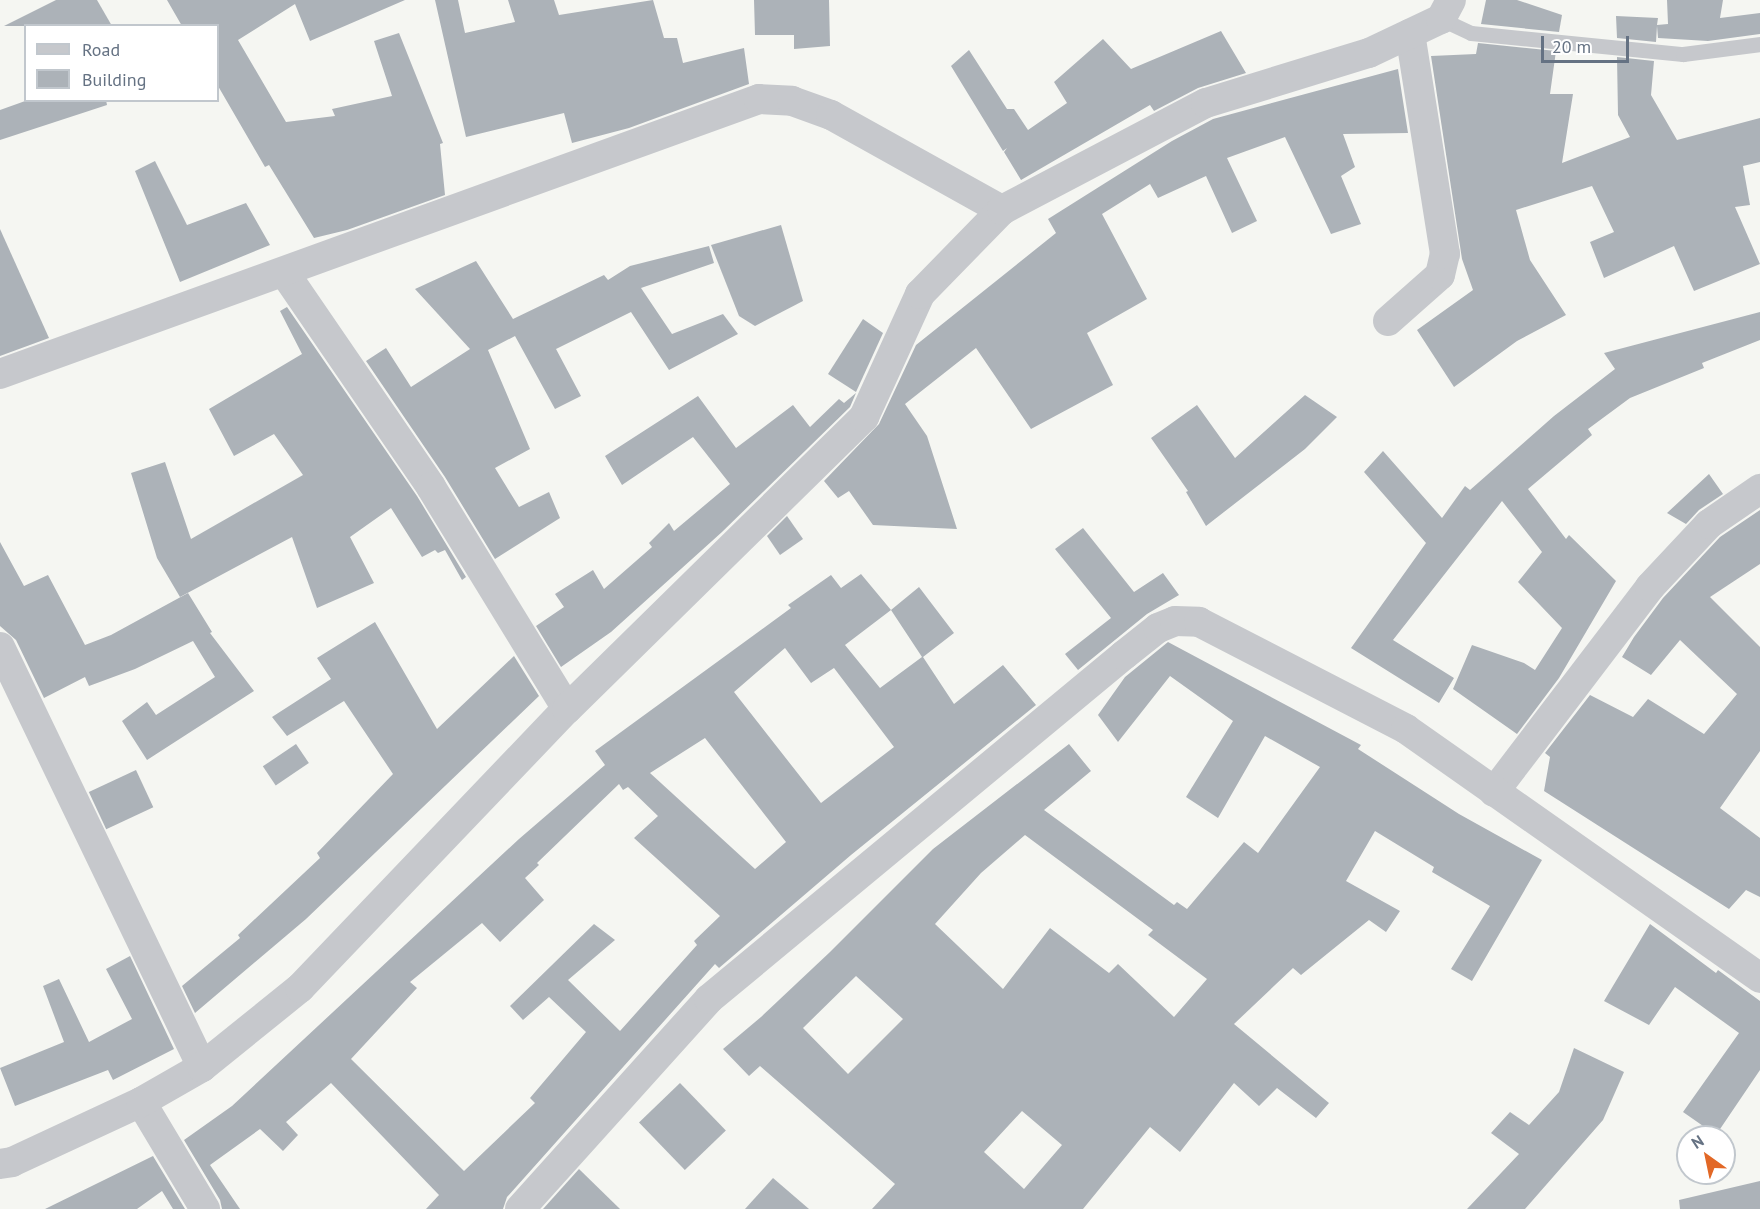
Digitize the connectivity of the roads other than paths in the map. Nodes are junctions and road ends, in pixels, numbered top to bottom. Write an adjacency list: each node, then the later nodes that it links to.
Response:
1 (1446, 10): 2 (street); 3 (lane)
2 (1410, 34): 4 (street); 6 (street)
3 (1760, 44)
4 (1002, 210): 5 (street); 10 (street)
5 (284, 272): 7 (street); 10 (street)
6 (1388, 321)
7 (0, 374)
8 (1760, 489): 11 (street)
9 (0, 646): 13 (street)
10 (567, 709): 13 (street)
11 (1494, 792): 12 (street); 17 (street)
12 (1760, 978)
13 (202, 1067): 14 (street)
14 (141, 1102): 15 (street); 16 (street)
15 (0, 1164)
16 (205, 1209)
17 (520, 1209)

